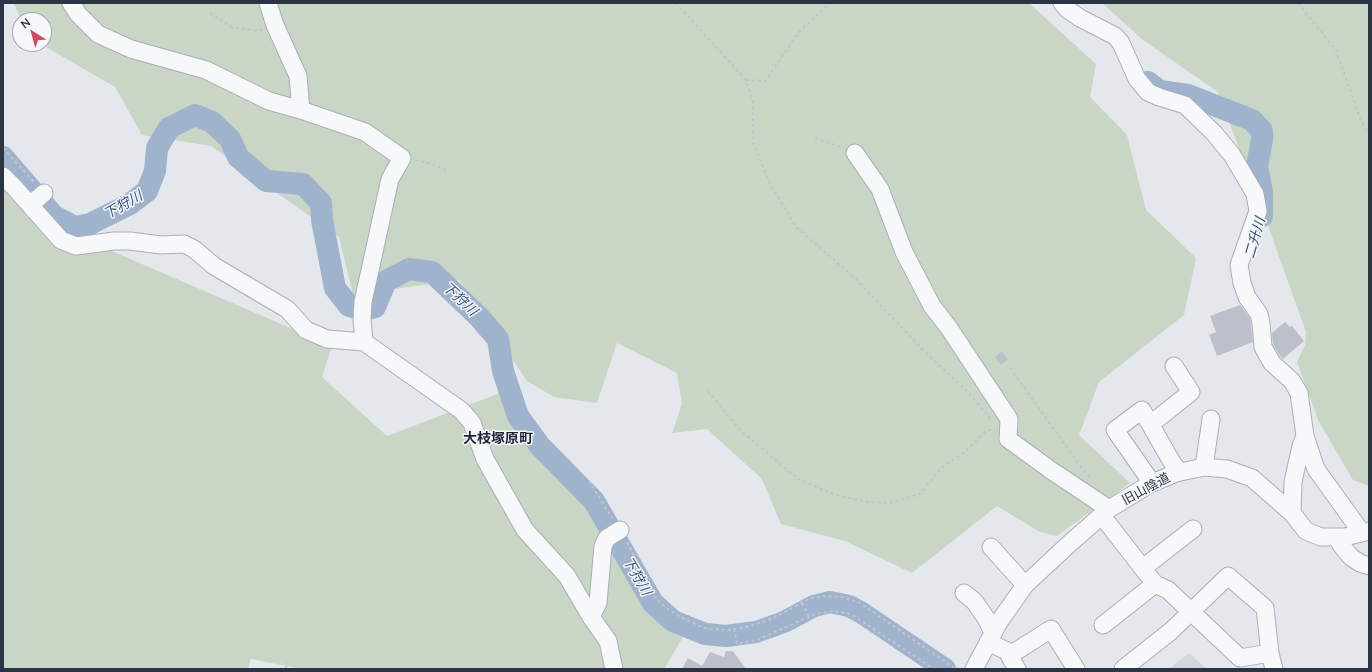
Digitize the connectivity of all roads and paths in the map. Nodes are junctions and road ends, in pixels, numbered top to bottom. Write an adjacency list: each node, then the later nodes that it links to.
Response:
1 (70, 3): 10 (street)
2 (268, 3): 8 (street)
3 (675, 3): 9 (path)
4 (830, 3): 9 (path)
5 (1062, 3): 27 (street)
6 (1298, 3): 11 (path)
7 (210, 13): 8 (path)
8 (275, 25): 10 (street)
9 (746, 80): 25 (path)
10 (301, 110): 15 (street)
11 (1369, 134)
12 (815, 138): 14 (path)
13 (3, 148): 18 (path)
14 (855, 153): 28 (street)
15 (402, 158): 16 (path); 20 (street)
16 (449, 172)
17 (3, 176): 19 (street)
18 (44, 193): 19 (street)
19 (30, 204): 20 (street)
20 (364, 342): 48 (street)
21 (1174, 366): 26 (street)
22 (1010, 368): 31 (path)
23 (708, 391): 28 (path)
24 (1211, 419): 29 (street)
25 (992, 421)
26 (1151, 424): 30 (street); 33 (street)
27 (1306, 436): 35 (street); 38 (street)
28 (1008, 439): 34 (street)
29 (1204, 467): 30 (street, 旧山陰道); 35 (street, 旧山陰道)
30 (1180, 472): 33 (street, 旧山陰道)
31 (1092, 480)
32 (589, 481): 37 (path)
33 (1152, 483): 34 (street, 旧山陰道)
34 (1106, 512): 42 (street); 44 (street, 旧山陰道)
35 (1292, 513): 39 (street, 旧山陰道)
36 (1193, 529): 42 (street)
37 (615, 533): 48 (street); 51 (path)
38 (1367, 534): 39 (street, 旧山陰道)
39 (1338, 538): 41 (street)
40 (991, 547): 44 (street)
41 (1369, 566)
42 (1142, 568): 43 (street)
43 (1155, 584): 47 (street); 50 (street)
44 (1025, 585): 52 (street, 旧山陰道)
45 (964, 593): 52 (street)
46 (802, 603): 49 (path); 51 (path); 59 (path)
47 (1192, 611): 54 (street); 54 (street); 63 (street)
48 (591, 616): 57 (street)
49 (808, 617): 51 (path); 58 (path)
50 (1103, 625)
51 (734, 630)
52 (990, 637): 53 (street); 60 (street, 旧山陰道)
53 (1011, 653): 61 (street); 62 (street)
54 (1272, 661)
55 (287, 662): 56 (path)
56 (286, 669)
57 (614, 669)
58 (934, 669)
59 (956, 669)
60 (974, 669)
61 (1017, 669)
62 (1076, 669)
63 (1123, 669)

